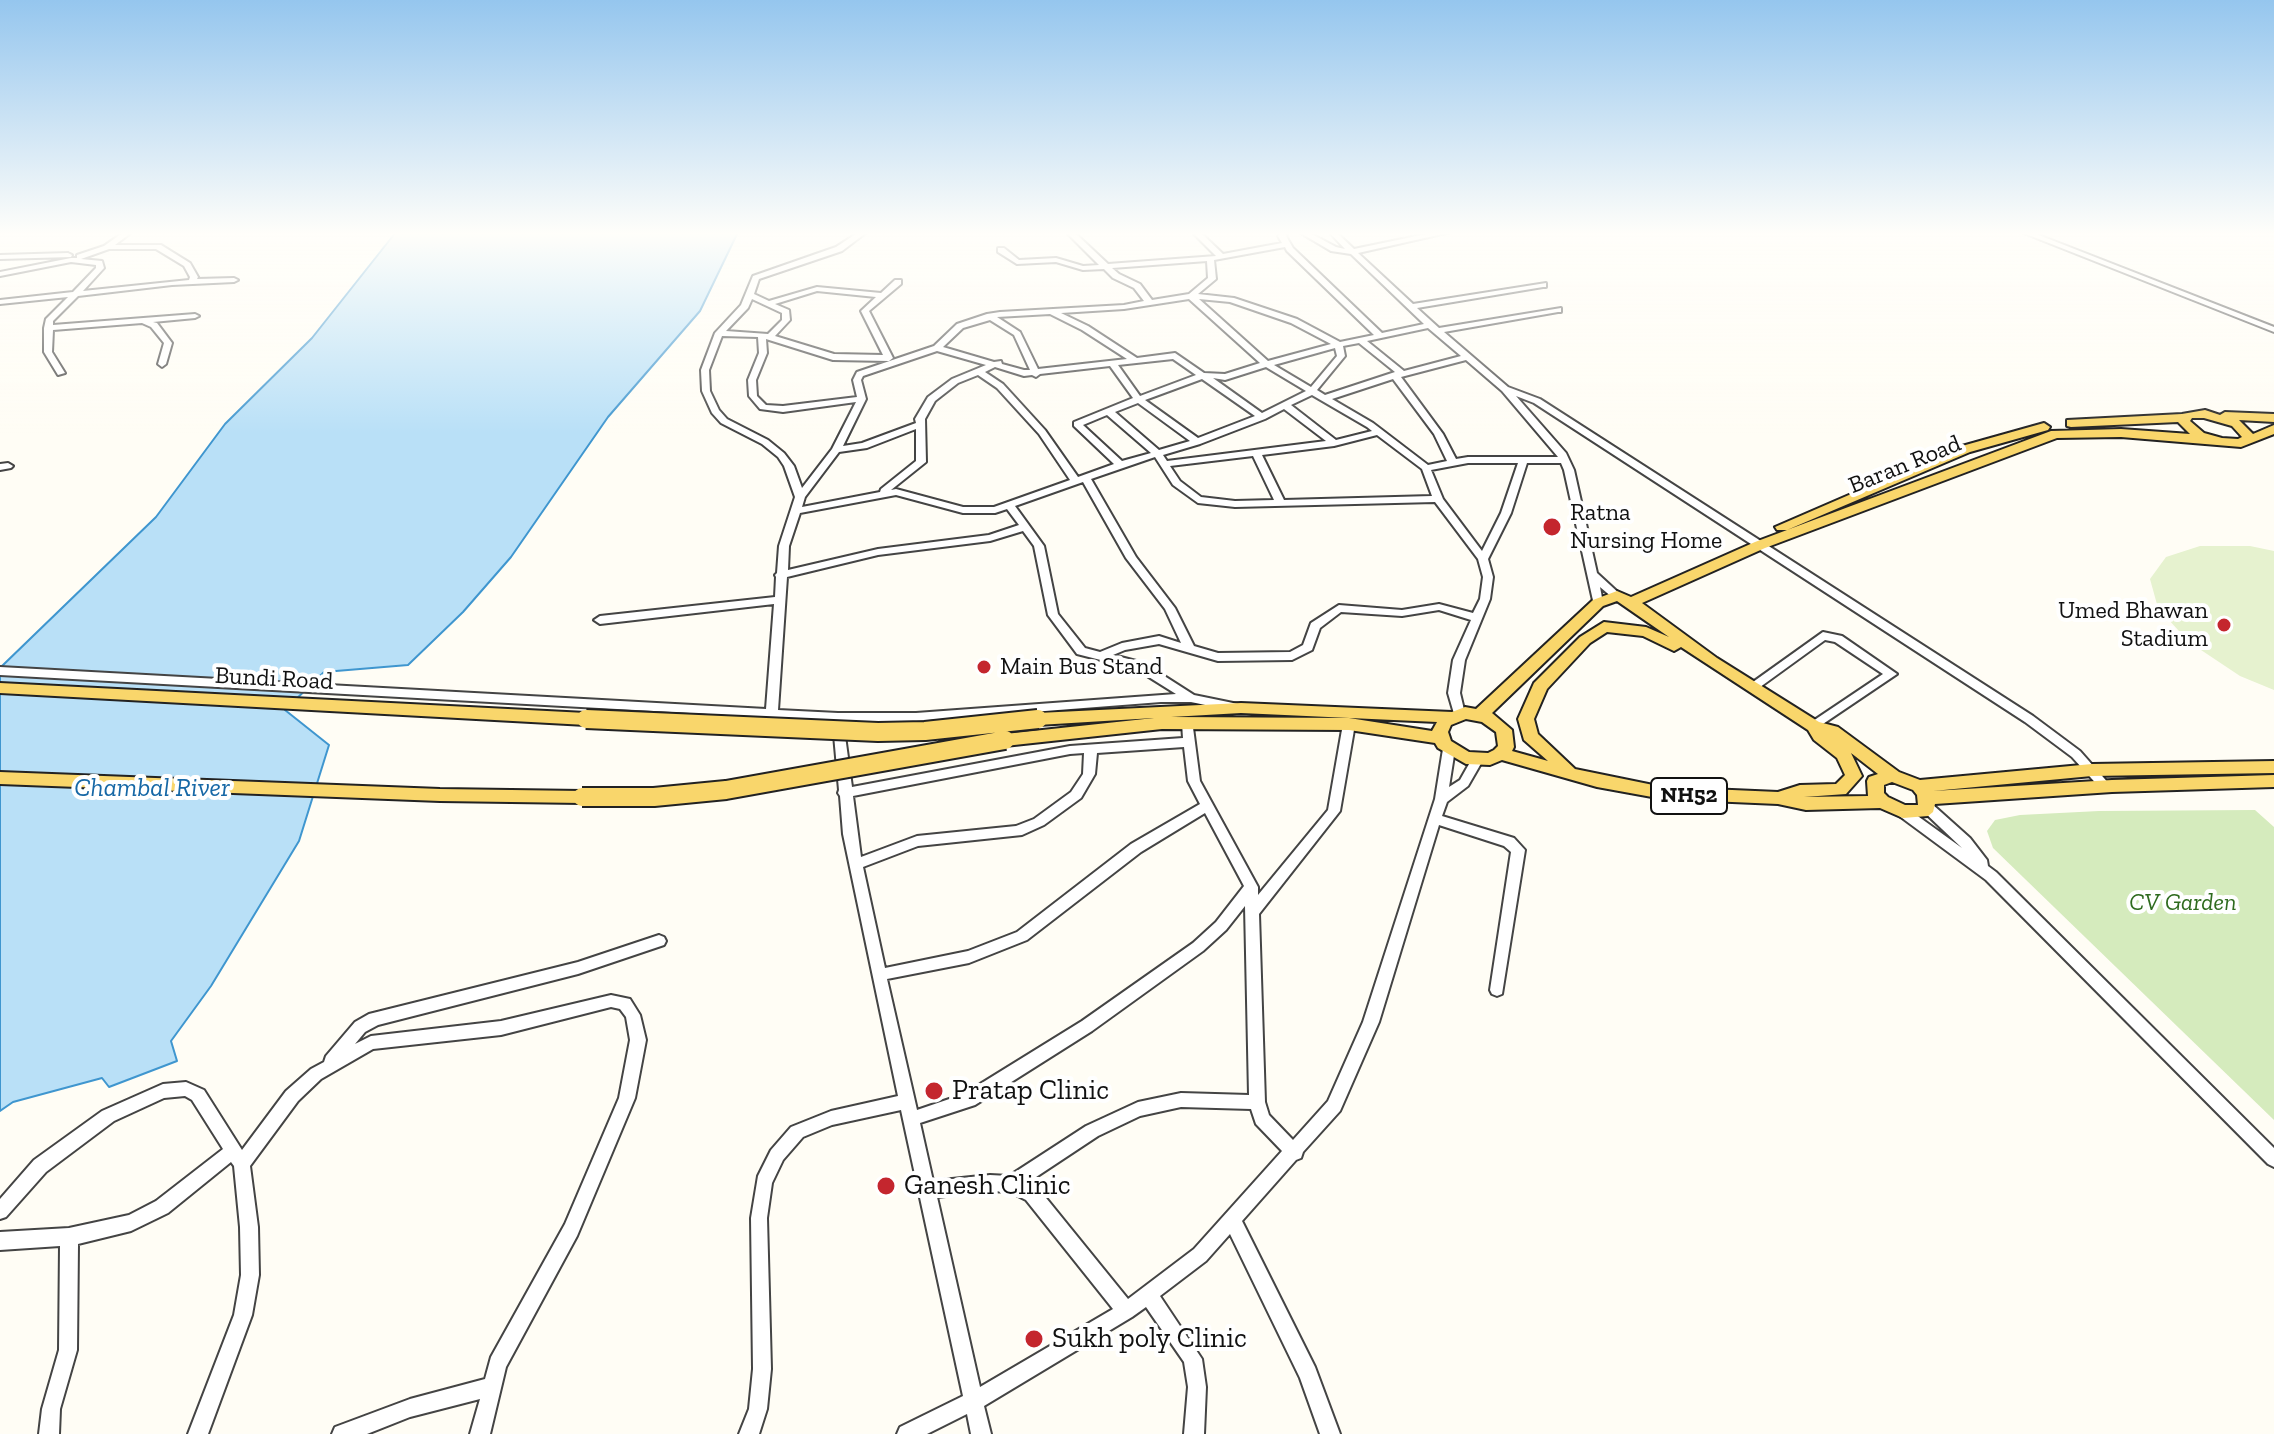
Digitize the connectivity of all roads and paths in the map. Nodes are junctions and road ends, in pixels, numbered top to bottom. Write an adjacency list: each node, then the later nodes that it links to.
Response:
1 (28, 299): 16 (street)
2 (67, 299): 26 (street)
3 (748, 299): 28 (street)
4 (760, 299): 18 (street)
5 (784, 299): 18 (street)
6 (877, 299): 35 (street)
7 (1147, 299): 17 (street)
8 (1171, 299): 17 (street)
9 (1194, 299): 41 (street)
10 (1220, 299): 32 (street)
11 (1343, 299): 30 (street)
12 (1402, 299): 19 (street)
13 (1459, 299): 19 (street)
14 (2200, 299): 25 (street)
15 (2204, 299): 25 (street)
16 (0, 302)
17 (1149, 302): 20 (street)
18 (770, 303): 29 (street)
19 (1411, 307): 27 (street)
20 (1049, 310): 23 (street); 37 (street)
21 (1558, 310): 27 (street)
22 (195, 316): 24 (street)
23 (990, 316): 33 (street); 44 (street)
24 (143, 321): 26 (street); 40 (street)
25 (2274, 327)
26 (48, 328): 43 (street)
27 (1434, 328): 30 (street); 34 (street)
28 (719, 333): 29 (street); 78 (street)
29 (766, 336): 35 (street); 50 (street)
30 (1380, 336): 31 (street)
31 (1362, 341): 32 (street); 45 (street)
32 (1339, 345): 41 (street); 48 (street)
33 (937, 348): 36 (street); 38 (street)
34 (1467, 357): 45 (street); 47 (street)
35 (889, 358): 36 (street)
36 (912, 358): 50 (street)
37 (1135, 360): 39 (street); 46 (street)
38 (998, 363): 42 (street); 44 (street)
39 (1112, 363): 44 (street); 51 (street)
40 (162, 364)
41 (1266, 364): 46 (street); 48 (street)
42 (978, 371): 58 (street); 76 (street)
43 (61, 373)
44 (1036, 374)
45 (1398, 374): 49 (street); 72 (street)
46 (1205, 375): 51 (street); 56 (street)
47 (1505, 389): 71 (street); 84 (street)
48 (1312, 391): 49 (street); 52 (street)
49 (1326, 398): 61 (street)
50 (862, 399): 67 (street)
51 (1138, 399): 53 (street); 65 (street)
52 (1285, 405): 56 (street); 66 (street)
53 (1108, 411): 69 (street); 74 (street)
54 (2215, 415): 55 (main road); 57 (main road, Baran Road); 64 (main road)
55 (2274, 416)
56 (1262, 417): 65 (street)
57 (2184, 418): 59 (main road, Baran Road); 63 (main road)
58 (919, 425): 67 (street); 77 (street)
59 (2078, 428): 63 (main road, Baran Road); 84 (main road, Baran Road)
60 (2274, 429): 64 (main road)
61 (1379, 432): 66 (street); 75 (street)
62 (2274, 437): 64 (main road, Baran Road)
63 (2210, 439): 64 (main road, Baran Road)
64 (2247, 441)
65 (1197, 442): 69 (street)
66 (1334, 443): 68 (street)
67 (836, 450): 78 (street)
68 (1256, 453): 73 (street); 80 (street)
69 (1158, 454): 73 (street); 74 (street)
70 (1524, 459): 71 (street); 72 (street); 85 (street)
71 (1564, 460): 87 (street)
72 (1453, 463): 75 (street)
73 (1164, 464): 80 (street)
74 (1120, 465): 76 (street)
75 (1426, 468): 79 (street)
76 (1081, 479): 81 (street); 93 (street)
77 (881, 493): 81 (street); 82 (street)
78 (800, 497): 82 (street)
79 (1438, 499): 80 (street); 85 (street)
80 (1280, 502)
81 (1009, 505): 83 (street)
82 (794, 511): 86 (street)
83 (1026, 526): 86 (street); 94 (street)
84 (1755, 542): 88 (main road, Baran Road); 114 (street)
85 (1483, 559): 91 (street)
86 (780, 575): 89 (street)
87 (1593, 575): 88 (street); 90 (street)
88 (1624, 598): 90 (main road, Baran Road); 95 (main road)
89 (778, 600): 92 (street); 101 (street)
90 (1598, 603): 103 (main road, Baran Road)
91 (1477, 618): 93 (street); 102 (street)
92 (600, 620)
93 (1189, 648): 94 (street)
94 (1103, 655): 99 (street)
95 (1712, 662): 97 (main road); 115 (main road)
96 (0, 671): 101 (street)
97 (1752, 687): 107 (main road); 107 (street)
98 (0, 688): 100 (main road, Bundi Road, bridge)
99 (1191, 698): 100 (street); 104 (street)
100 (1241, 708): 102 (main road, Bundi Road)
101 (772, 714): 104 (street)
102 (1455, 715): 103 (main road); 109 (main road)
103 (1480, 715): 111 (main road)
104 (838, 717): 120 (street)
105 (1188, 723): 106 (main road); 108 (street); 117 (main road, bridge)
106 (1349, 724): 109 (main road); 131 (street)
107 (1814, 726): 116 (main road); 122 (main road)
108 (1189, 742): 110 (street); 125 (street)
109 (1445, 744): 112 (main road); 123 (street)
110 (1091, 748): 120 (street); 128 (street)
111 (1500, 754): 112 (main road); 115 (main road, NH52)
112 (1477, 760): 123 (street)
113 (2274, 767): 114 (main road)
114 (2092, 770): 119 (street); 121 (main road)
115 (1575, 775): 122 (main road, NH52)
116 (1893, 776): 121 (main road); 124 (main road)
117 (0, 778)
118 (2274, 781): 119 (main road)
119 (2105, 786): 121 (main road)
120 (844, 793): 128 (street)
121 (1924, 797): 126 (main road); 129 (street)
122 (1778, 798): 124 (main road, NH52)
123 (1441, 799): 127 (street)
124 (1882, 802): 126 (main road, NH52)
125 (1207, 806): 130 (street); 133 (street)
126 (1903, 812): 129 (street)
127 (1435, 819): 134 (street); 138 (street)
128 (856, 864): 133 (street)
129 (1991, 876): 140 (street)
130 (1251, 887): 131 (street); 137 (street)
131 (1254, 910): 136 (street)
132 (659, 941): 135 (street)
133 (879, 975): 137 (street)
134 (1497, 990)
135 (329, 1064): 139 (street); 149 (street)
136 (1257, 1102): 138 (street); 141 (street)
137 (909, 1110): 142 (street); 155 (street)
138 (1295, 1153): 144 (street)
139 (238, 1157): 143 (street); 145 (street); 152 (street)
140 (2274, 1159)
141 (1011, 1184): 142 (street); 148 (street)
142 (927, 1190): 150 (street)
143 (0, 1211)
144 (1232, 1219): 147 (street); 159 (street)
145 (69, 1237): 146 (street); 151 (street)
146 (0, 1241)
147 (1148, 1294): 148 (street); 158 (street)
148 (1126, 1311): 150 (street)
149 (491, 1387): 153 (street); 154 (street)
150 (976, 1400): 156 (street); 157 (street)
151 (49, 1434)
152 (198, 1434)
153 (342, 1434)
154 (480, 1434)
155 (749, 1434)
156 (907, 1434)
157 (981, 1434)
158 (1194, 1434)
159 (1330, 1434)

